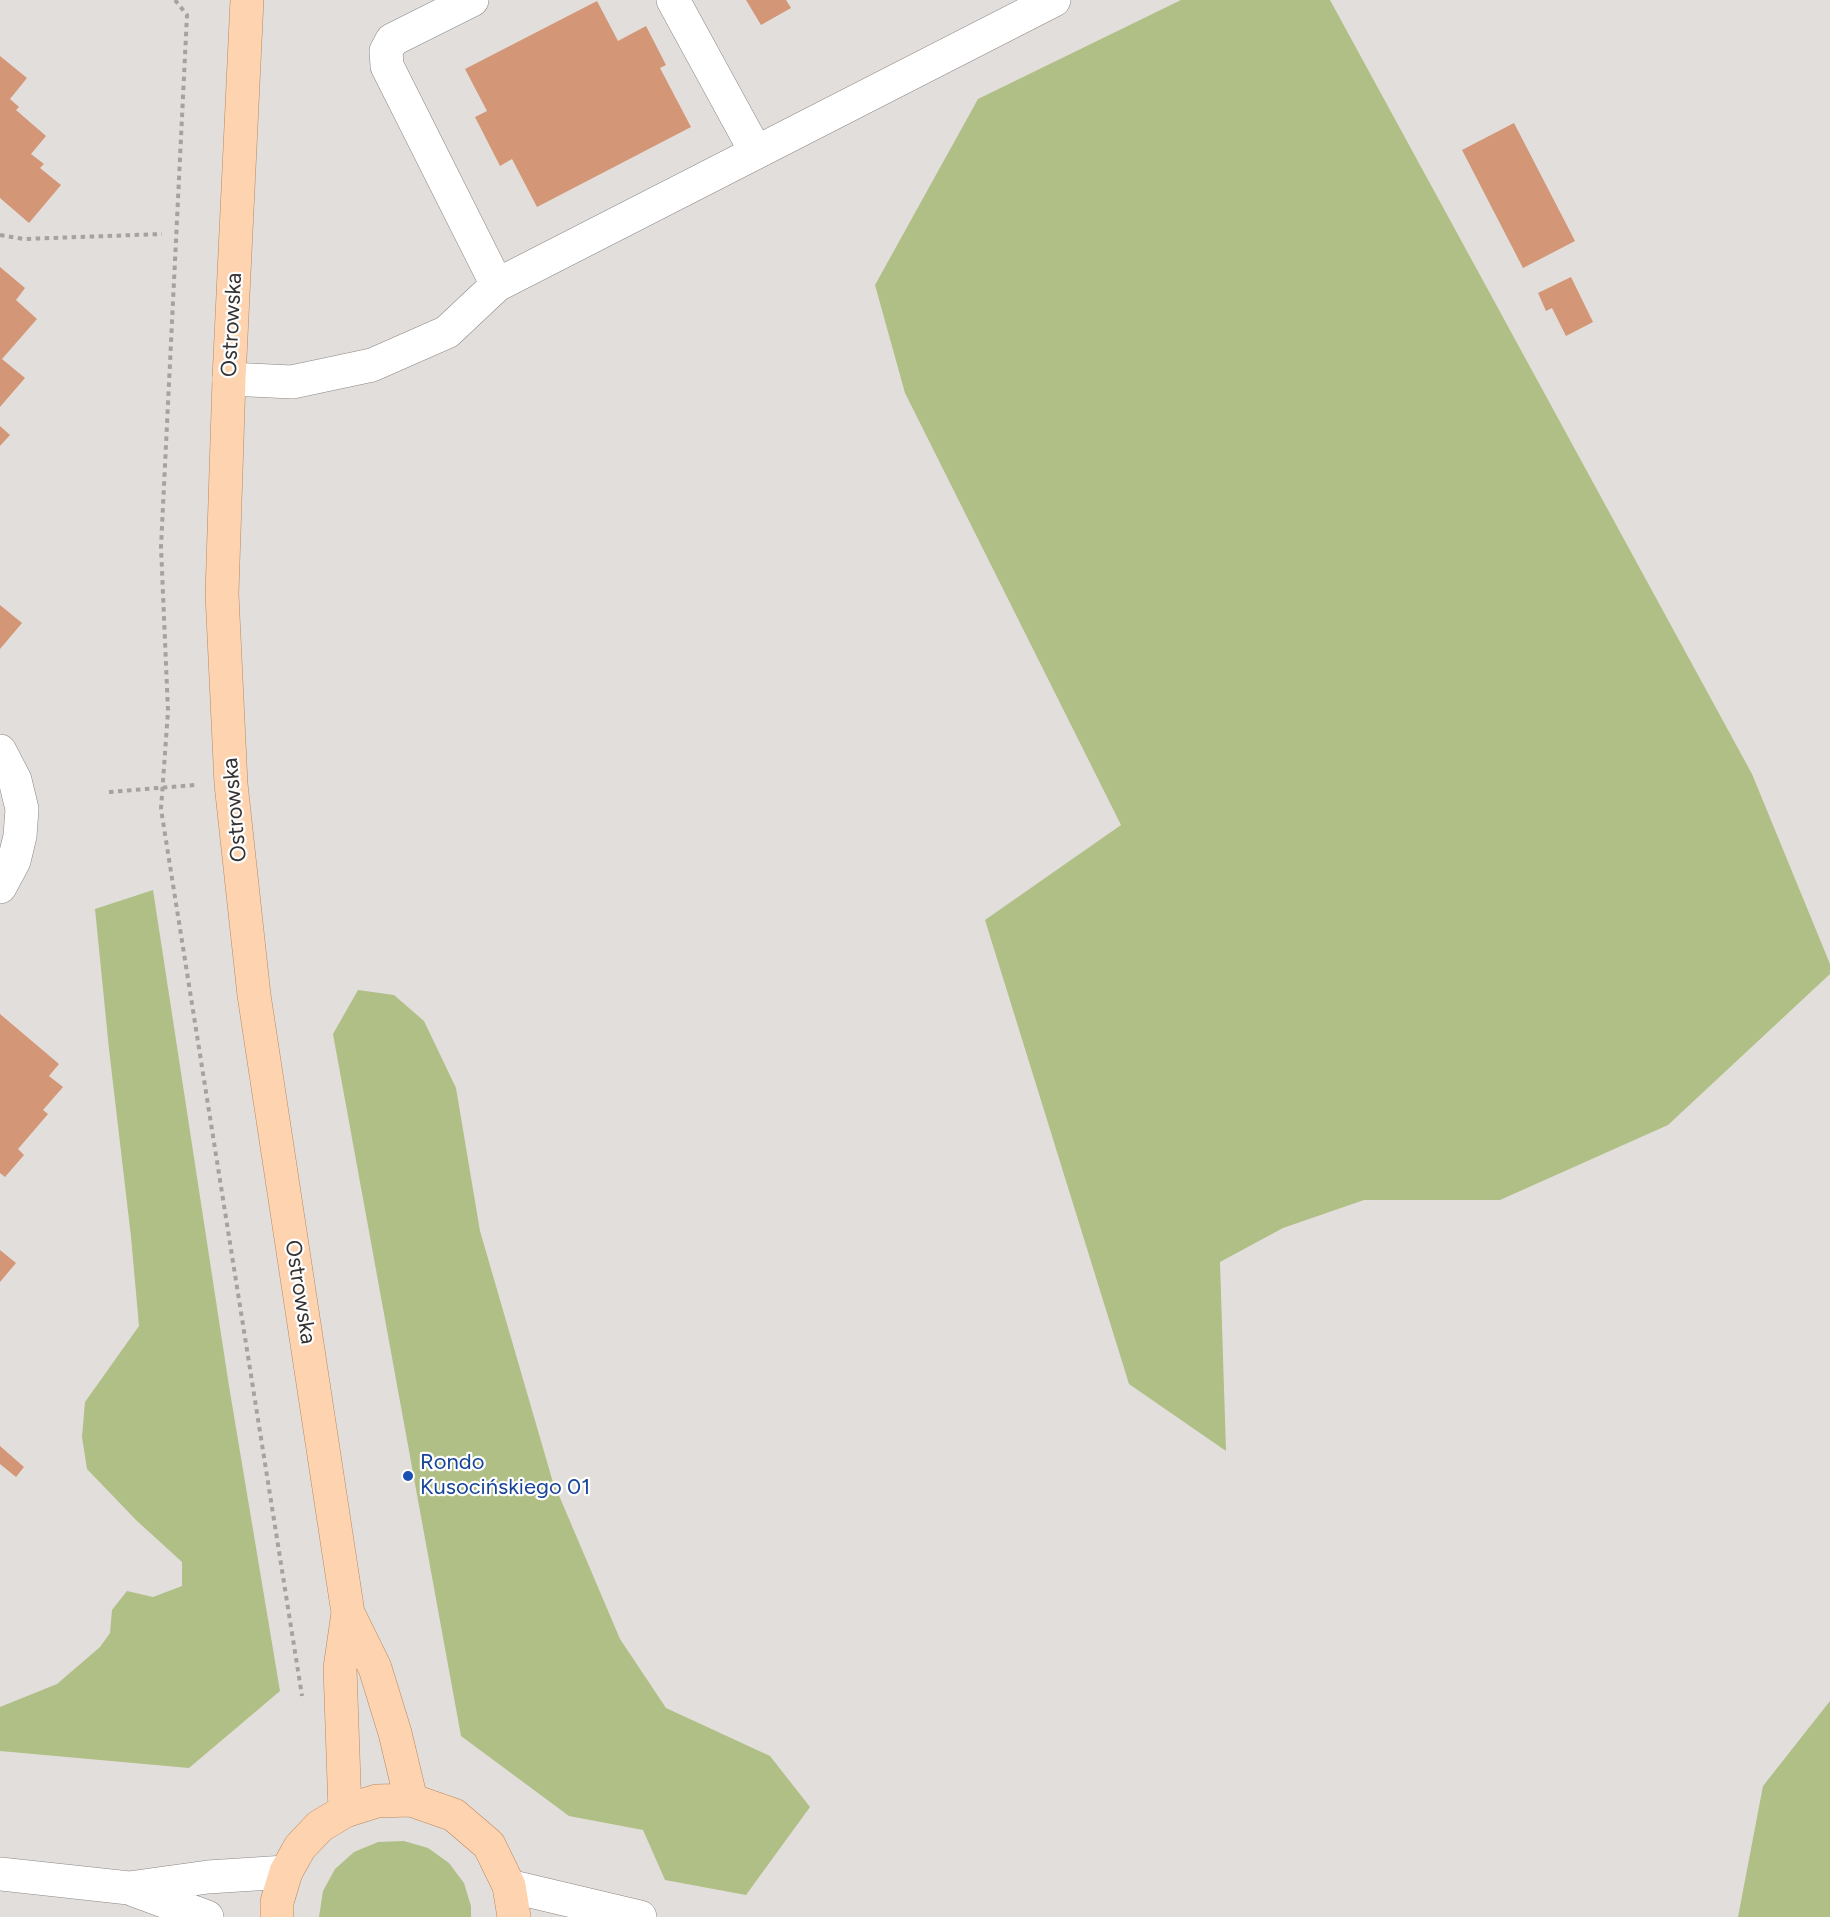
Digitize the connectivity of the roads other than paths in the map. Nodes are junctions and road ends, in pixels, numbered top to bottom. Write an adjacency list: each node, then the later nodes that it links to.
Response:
1 (247, 0): 7 (main road, Ostrowska)
2 (472, 0): 6 (street)
3 (673, 0): 5 (street)
4 (1054, 0): 5 (street)
5 (756, 152): 6 (street)
6 (496, 285): 7 (street)
7 (229, 379): 10 (main road, Ostrowska)
8 (0, 751): 9 (street)
9 (0, 887)
10 (348, 1613): 11 (main road, Ostrowska); 12 (main road, Ostrowska)
11 (411, 1800): 12 (main road); 16 (main road)
12 (345, 1811): 13 (main road)
13 (286, 1872): 15 (street); 18 (main road)
14 (0, 1874): 15 (street)
15 (129, 1888): 17 (street)
16 (512, 1901): 19 (street)
17 (207, 1917)
18 (277, 1917)
19 (640, 1917)

